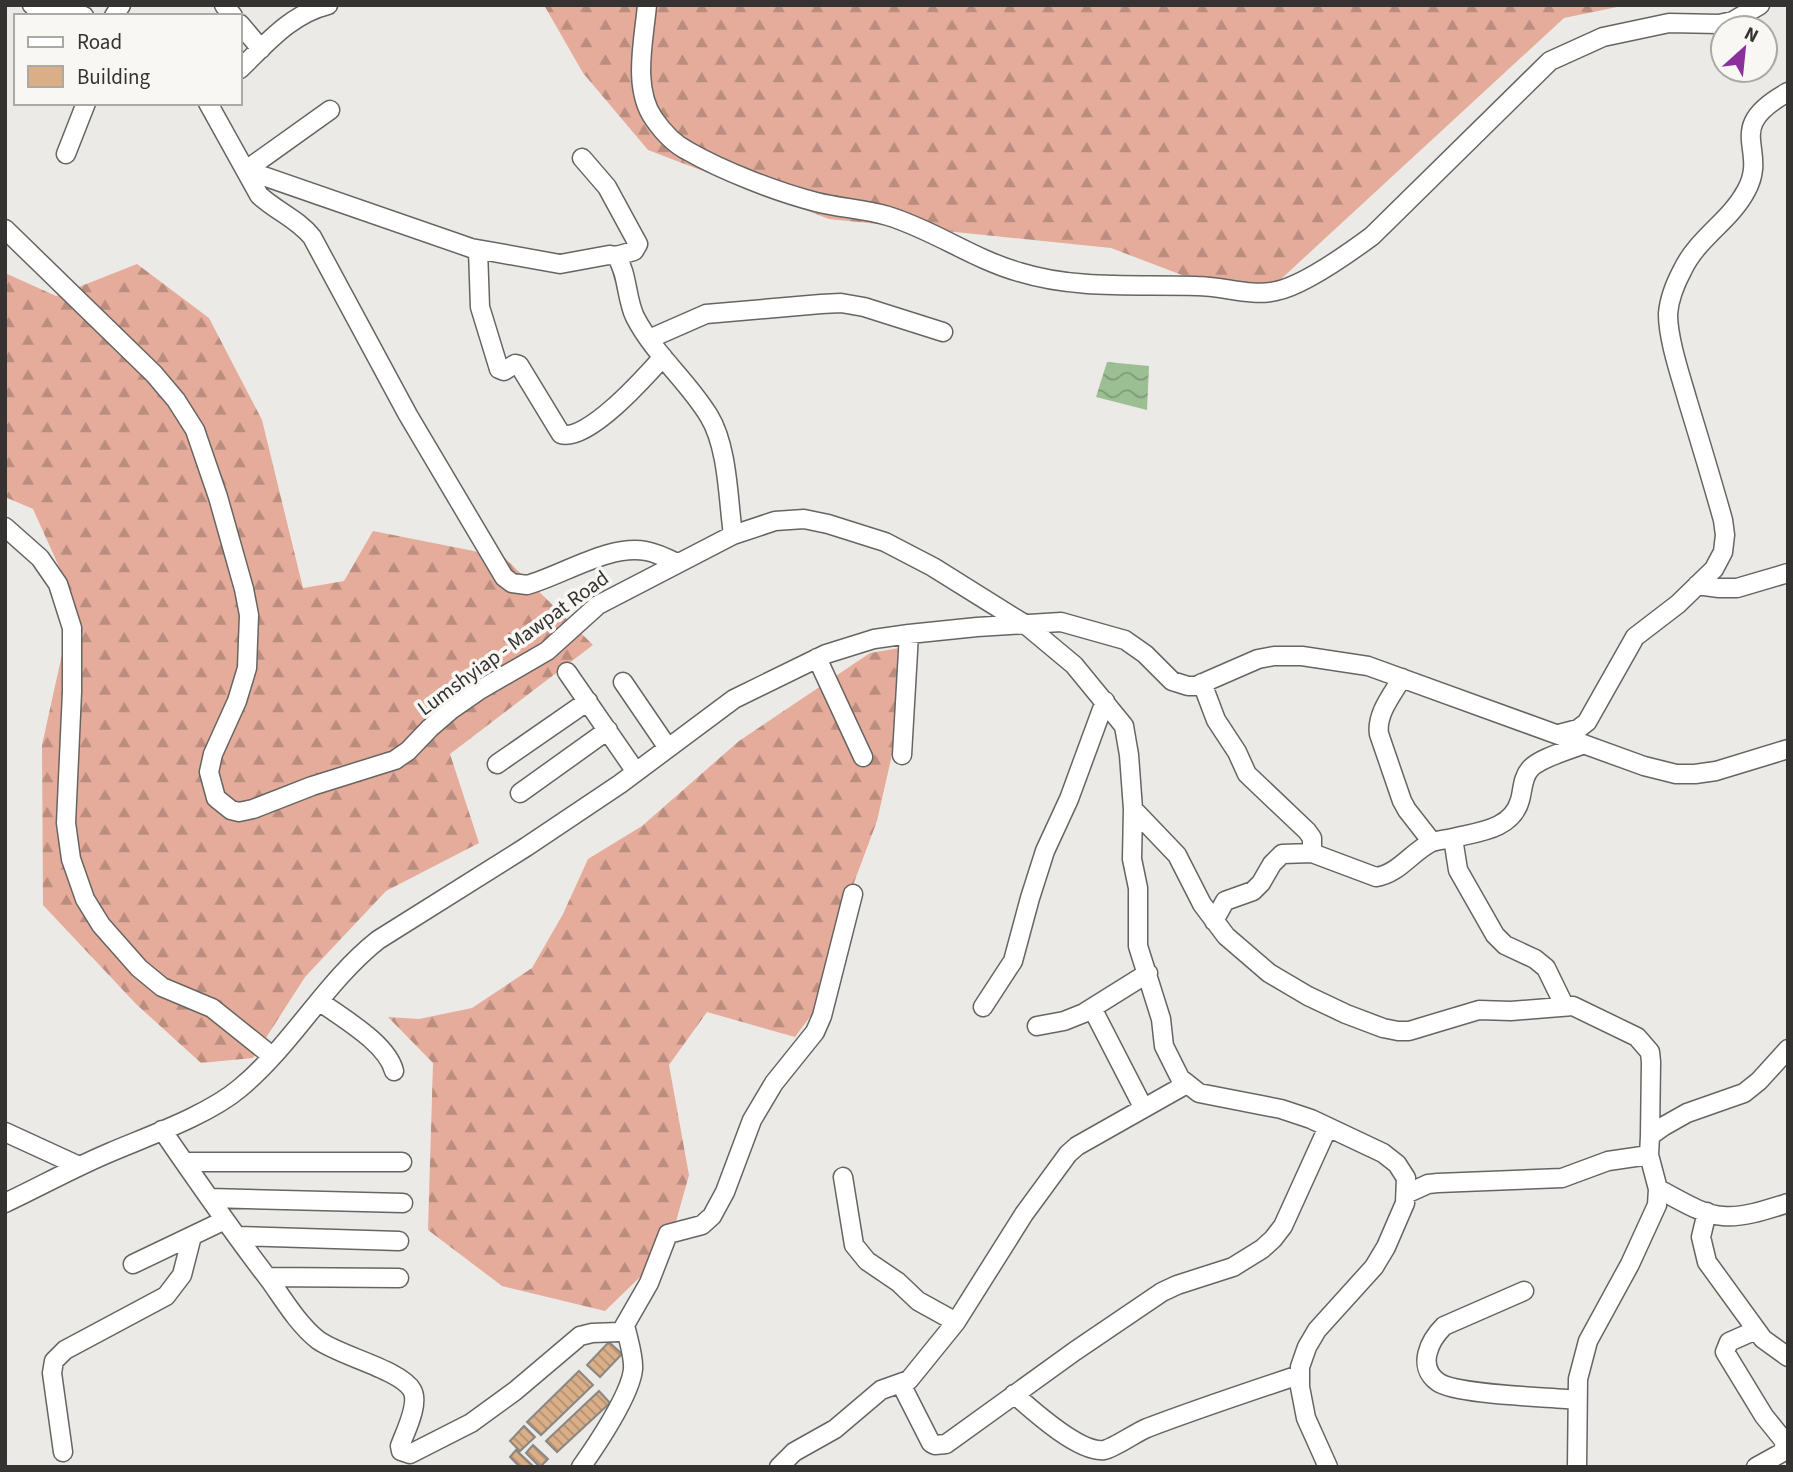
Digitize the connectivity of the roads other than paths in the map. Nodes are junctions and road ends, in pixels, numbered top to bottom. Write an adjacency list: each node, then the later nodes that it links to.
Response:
1 (32, 5): 5 (street)
2 (328, 5): 6 (street)
3 (647, 5): 4 (street)
4 (1760, 5)
5 (74, 11)
6 (293, 14): 8 (street)
7 (242, 26): 8 (street)
8 (261, 49): 9 (street)
9 (242, 67)
10 (1788, 92): 27 (street)
11 (85, 105): 14 (street)
12 (209, 105): 16 (street)
13 (330, 110): 16 (street)
14 (66, 155)
15 (582, 158): 19 (street)
16 (246, 170): 18 (street); 25 (street)
17 (5, 229): 25 (street, Lumshyiap - Mawpat Road)
18 (478, 250): 19 (street); 22 (street)
19 (616, 257): 21 (street)
20 (943, 332): 21 (street)
21 (649, 340): 22 (street)
22 (663, 357): 24 (street)
23 (5, 527): 60 (street)
24 (733, 535): 25 (street, Lumshyiap - Mawpat Road); 28 (street, Lumshyiap - Mawpat Road)
25 (677, 563)
26 (1788, 573): 27 (street)
27 (1698, 585): 38 (street)
28 (1026, 625): 29 (street); 34 (street); 36 (street, Lumshyiap - Mawpat Road)
29 (909, 634): 30 (street); 42 (street)
30 (817, 658): 40 (street); 43 (street)
31 (567, 672): 35 (street)
32 (1402, 678): 34 (street); 38 (street); 49 (street)
33 (622, 682): 40 (street)
34 (1202, 683): 50 (street)
35 (588, 701): 37 (street); 44 (street)
36 (1105, 701): 47 (street, Lumshyiap - Mawpat Road); 56 (street)
37 (608, 730): 45 (street); 46 (street)
38 (1559, 734): 39 (street)
39 (1584, 744): 41 (street); 48 (street)
40 (668, 748): 45 (street)
41 (1788, 749)
42 (902, 755)
43 (863, 757)
44 (497, 764)
45 (636, 772): 54 (street)
46 (520, 793)
47 (1133, 809): 52 (street); 53 (street, Lumshyiap - Mawpat Road)
48 (1452, 838): 49 (street); 55 (street)
49 (1432, 842): 50 (street)
50 (1312, 853): 52 (street)
51 (853, 894): 89 (street)
52 (1214, 921): 55 (street)
53 (1148, 973): 57 (street); 62 (street, Lumshyiap - Mawpat Road)
54 (319, 1001): 60 (street); 61 (street)
55 (1564, 1005): 67 (street)
56 (983, 1007)
57 (1092, 1008): 58 (street); 63 (street)
58 (1037, 1026)
59 (1788, 1049): 67 (street)
60 (272, 1056): 65 (street)
61 (394, 1071)
62 (1185, 1085): 63 (street); 64 (street)
63 (1143, 1107): 88 (street)
64 (1328, 1127): 74 (street); 94 (street)
65 (162, 1130): 69 (street); 71 (street)
66 (5, 1132): 71 (street)
67 (1650, 1136): 68 (street)
68 (1649, 1156): 73 (street); 74 (street)
69 (184, 1162): 70 (street); 75 (street)
70 (402, 1162)
71 (79, 1166): 76 (street)
72 (843, 1177): 88 (street)
73 (1658, 1189): 79 (street); 95 (street)
74 (1406, 1194): 92 (street)
75 (210, 1198): 77 (street); 80 (street)
76 (5, 1203)
77 (403, 1203)
78 (1788, 1203): 79 (street)
79 (1707, 1212): 90 (street)
80 (225, 1220): 81 (street); 82 (street)
81 (192, 1236): 84 (street); 96 (street)
82 (236, 1236): 83 (street); 85 (street)
83 (399, 1241)
84 (133, 1264)
85 (267, 1277): 86 (street); 89 (street)
86 (399, 1278)
87 (1524, 1290): 95 (street)
88 (956, 1322): 93 (street)
89 (625, 1325): 97 (street)
90 (1756, 1330): 91 (street); 101 (street)
91 (1788, 1357)
92 (1299, 1375): 94 (street); 99 (street)
93 (901, 1384): 94 (street); 98 (street)
94 (1014, 1394)
95 (1577, 1400): 100 (street)
96 (63, 1452)
97 (581, 1467)
98 (779, 1467)
99 (1328, 1467)
100 (1577, 1467)
101 (1756, 1467)

